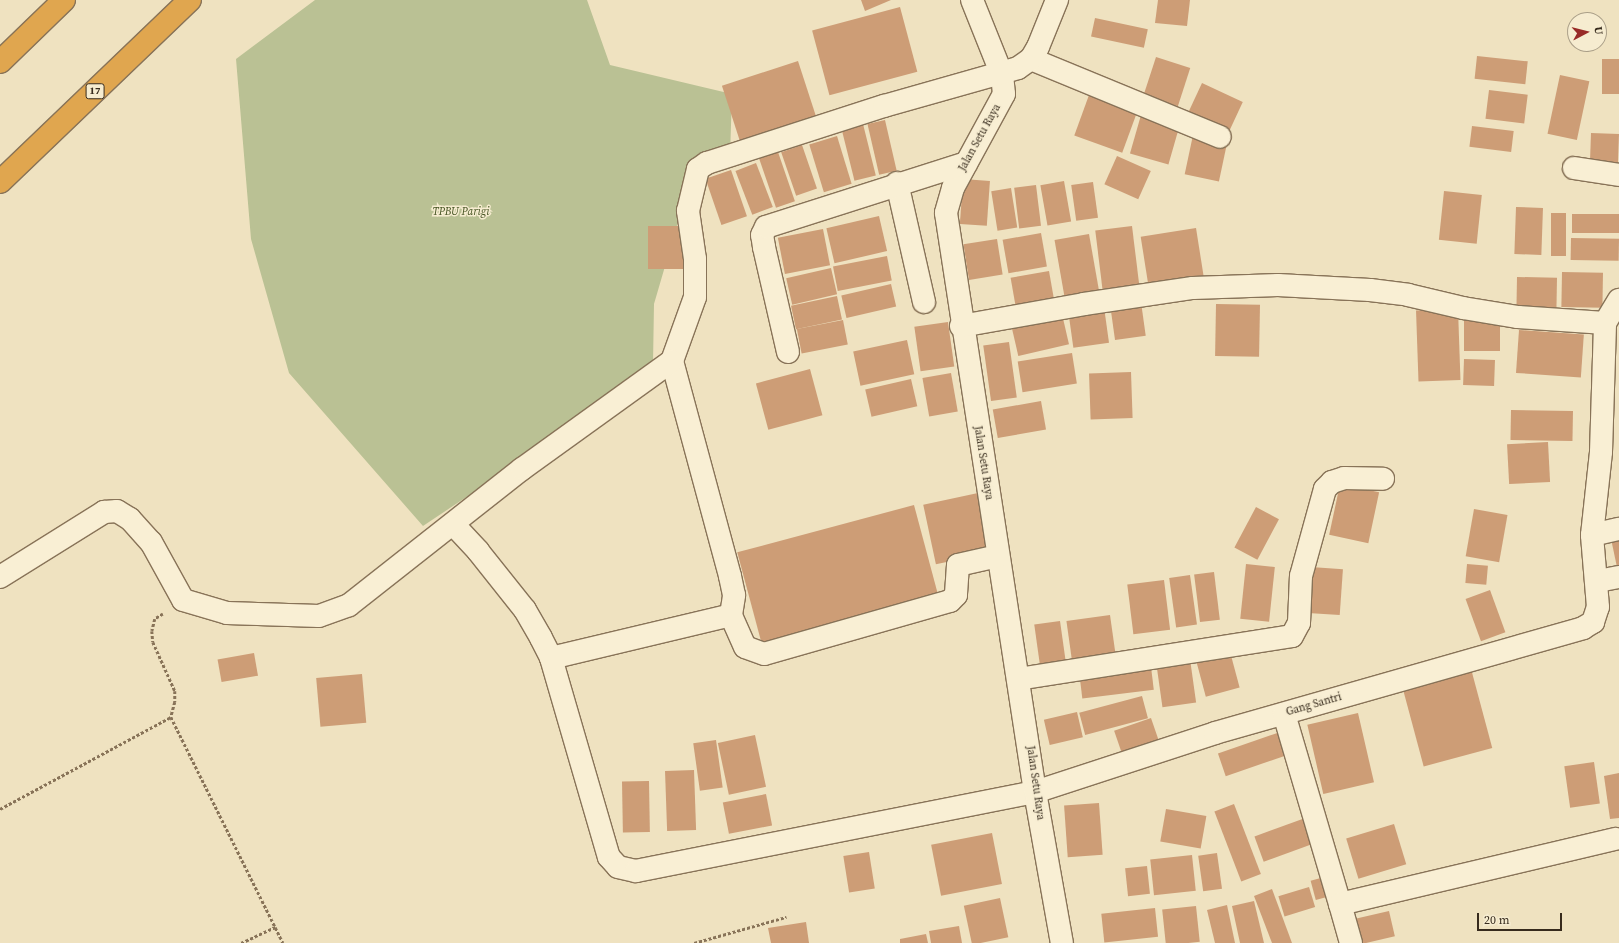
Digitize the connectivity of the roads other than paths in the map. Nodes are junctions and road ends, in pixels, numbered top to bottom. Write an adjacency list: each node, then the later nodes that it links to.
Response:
1 (64, 0): 6 (highway)
2 (190, 0): 12 (highway, 17)
3 (972, 0): 7 (street, Jalan Setu Raya)
4 (1057, 0): 5 (street)
5 (1030, 59): 7 (street); 8 (street)
6 (0, 62)
7 (1002, 75): 9 (street, Jalan Setu Raya); 19 (street)
8 (1220, 137)
9 (966, 163): 13 (street); 17 (street, Jalan Setu Raya)
10 (1574, 168): 11 (street)
11 (1619, 175)
12 (0, 182)
13 (897, 183): 15 (street); 18 (street)
14 (1619, 300): 16 (street)
15 (924, 302)
16 (1605, 323): 17 (street); 20 (street)
17 (961, 326): 25 (street, Jalan Setu Raya)
18 (788, 352)
19 (672, 361): 22 (street); 29 (street)
20 (1610, 451): 24 (street)
21 (1383, 480): 31 (street)
22 (453, 524): 26 (street); 30 (street, Gang Santri)
23 (1619, 529): 24 (street)
24 (1592, 535): 28 (street)
25 (998, 556): 29 (street); 31 (street, Jalan Setu Raya)
26 (0, 577)
27 (1619, 577): 28 (street)
28 (1598, 581): 32 (street, Gang Santri)
29 (731, 615): 30 (street)
30 (551, 658): 33 (street, Gang Santri)
31 (1018, 679): 33 (street, Jalan Setu Raya)
32 (1284, 714): 33 (street, Gang Santri); 35 (street)
33 (1035, 792): 36 (street, Jalan Setu Raya)
34 (1615, 839): 35 (street)
35 (1340, 904): 37 (street)
36 (1062, 943)
37 (1351, 943)

